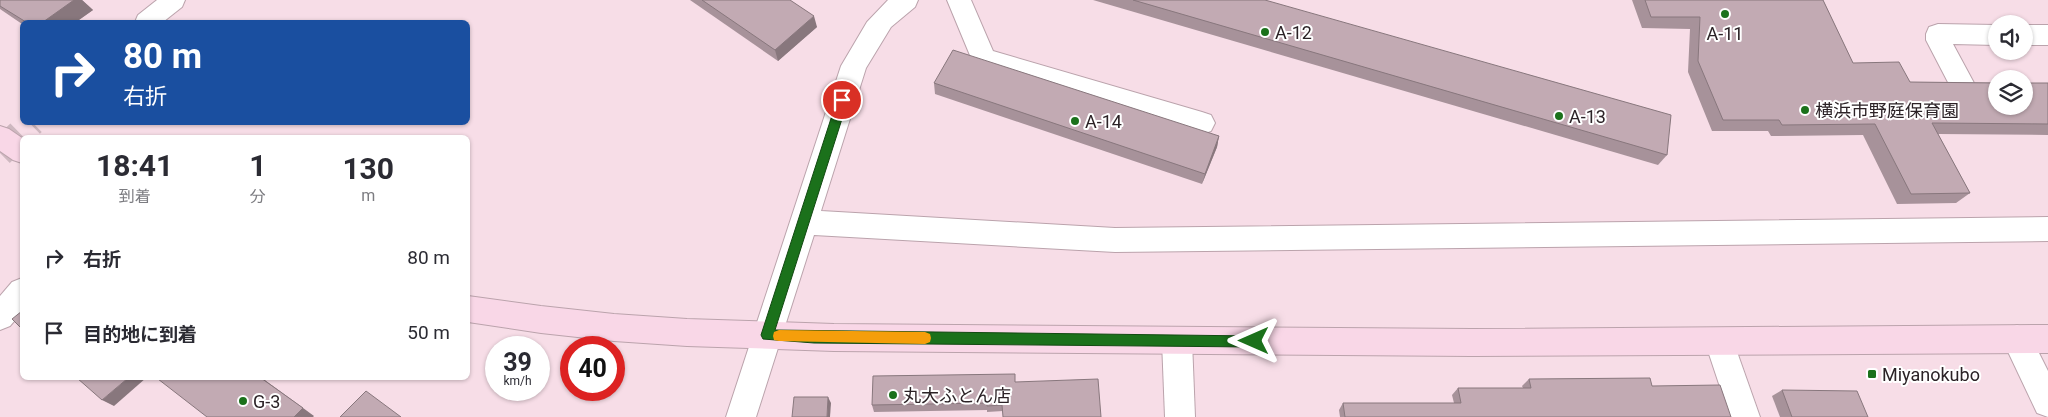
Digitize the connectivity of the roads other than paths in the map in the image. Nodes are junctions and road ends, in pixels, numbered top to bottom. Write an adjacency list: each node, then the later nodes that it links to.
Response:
1 (173, 0): 4 (street)
2 (906, 0): 12 (street)
3 (959, 0): 9 (street)
4 (149, 20)
5 (1988, 35): 8 (street)
6 (2033, 35): 7 (street)
7 (2048, 35)
8 (1961, 84)
9 (1202, 123)
10 (0, 137): 11 (street)
11 (20, 151)
12 (803, 222): 13 (street); 17 (street)
13 (2048, 229)
14 (20, 292): 16 (street)
15 (470, 309): 17 (street)
16 (0, 317)
17 (767, 335): 20 (street); 23 (street)
18 (2017, 339): 19 (street); 21 (street); 22 (street)
19 (2048, 339)
20 (1177, 341): 21 (street); 24 (street)
21 (1720, 342): 25 (street)
22 (2048, 403)
23 (741, 417)
24 (1180, 417)
25 (1745, 417)

